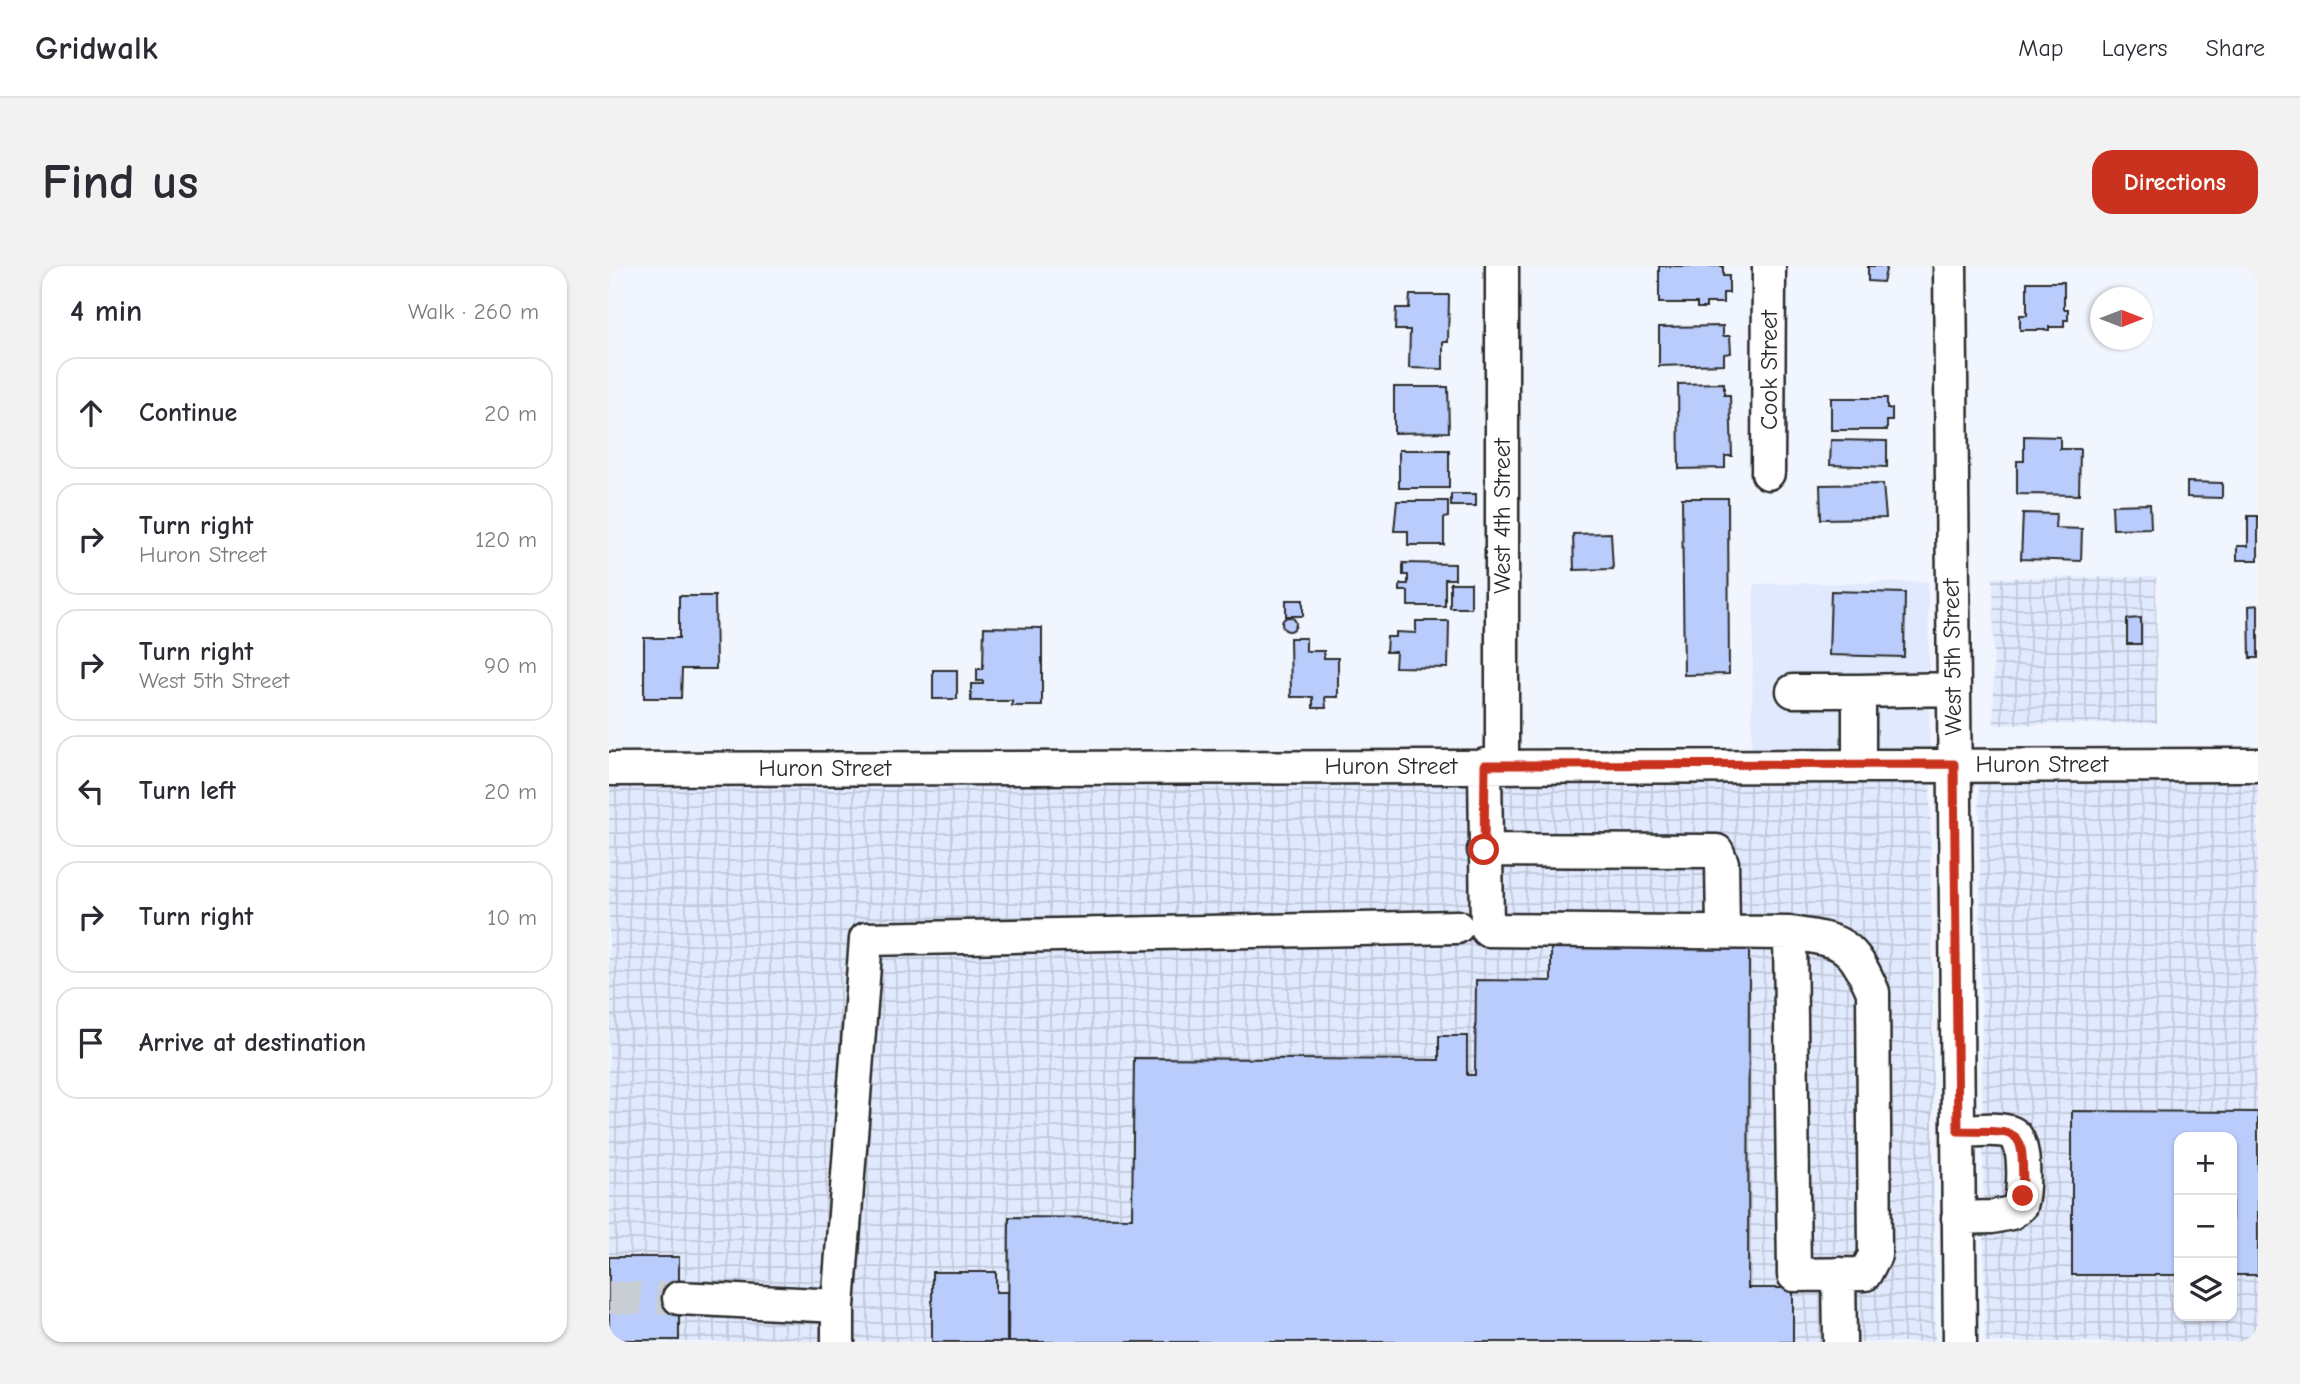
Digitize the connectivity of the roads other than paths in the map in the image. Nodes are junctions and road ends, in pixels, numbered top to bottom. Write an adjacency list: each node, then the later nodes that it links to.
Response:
1 (1502, 266): 10 (street, West 4th Street)
2 (1769, 266): 4 (street, Cook Street)
3 (1950, 266): 5 (street, West 5th Street)
4 (1768, 473)
5 (1952, 689): 7 (street); 9 (street, West 5th Street)
6 (1793, 691): 7 (street)
7 (1859, 691): 8 (street)
8 (1859, 764): 9 (street, Huron Street); 10 (street, Huron Street)
9 (1954, 764): 11 (street, Huron Street); 17 (street, West 5th Street)
10 (1494, 765): 12 (street, Huron Street); 13 (street, West 4th Street)
11 (2258, 765)
12 (609, 769)
13 (1484, 850): 14 (street, West 4th Street); 15 (street)
14 (1472, 928): 15 (street); 21 (street)
15 (1723, 932): 16 (street)
16 (1790, 933): 19 (street); 19 (street)
17 (1958, 1131): 18 (street, West 5th Street); 18 (street)
18 (1958, 1218): 24 (street, West 5th Street)
19 (1839, 1274): 23 (street)
20 (680, 1298): 21 (street)
21 (838, 1307): 22 (street)
22 (838, 1342)
23 (1840, 1342)
24 (1959, 1342)

